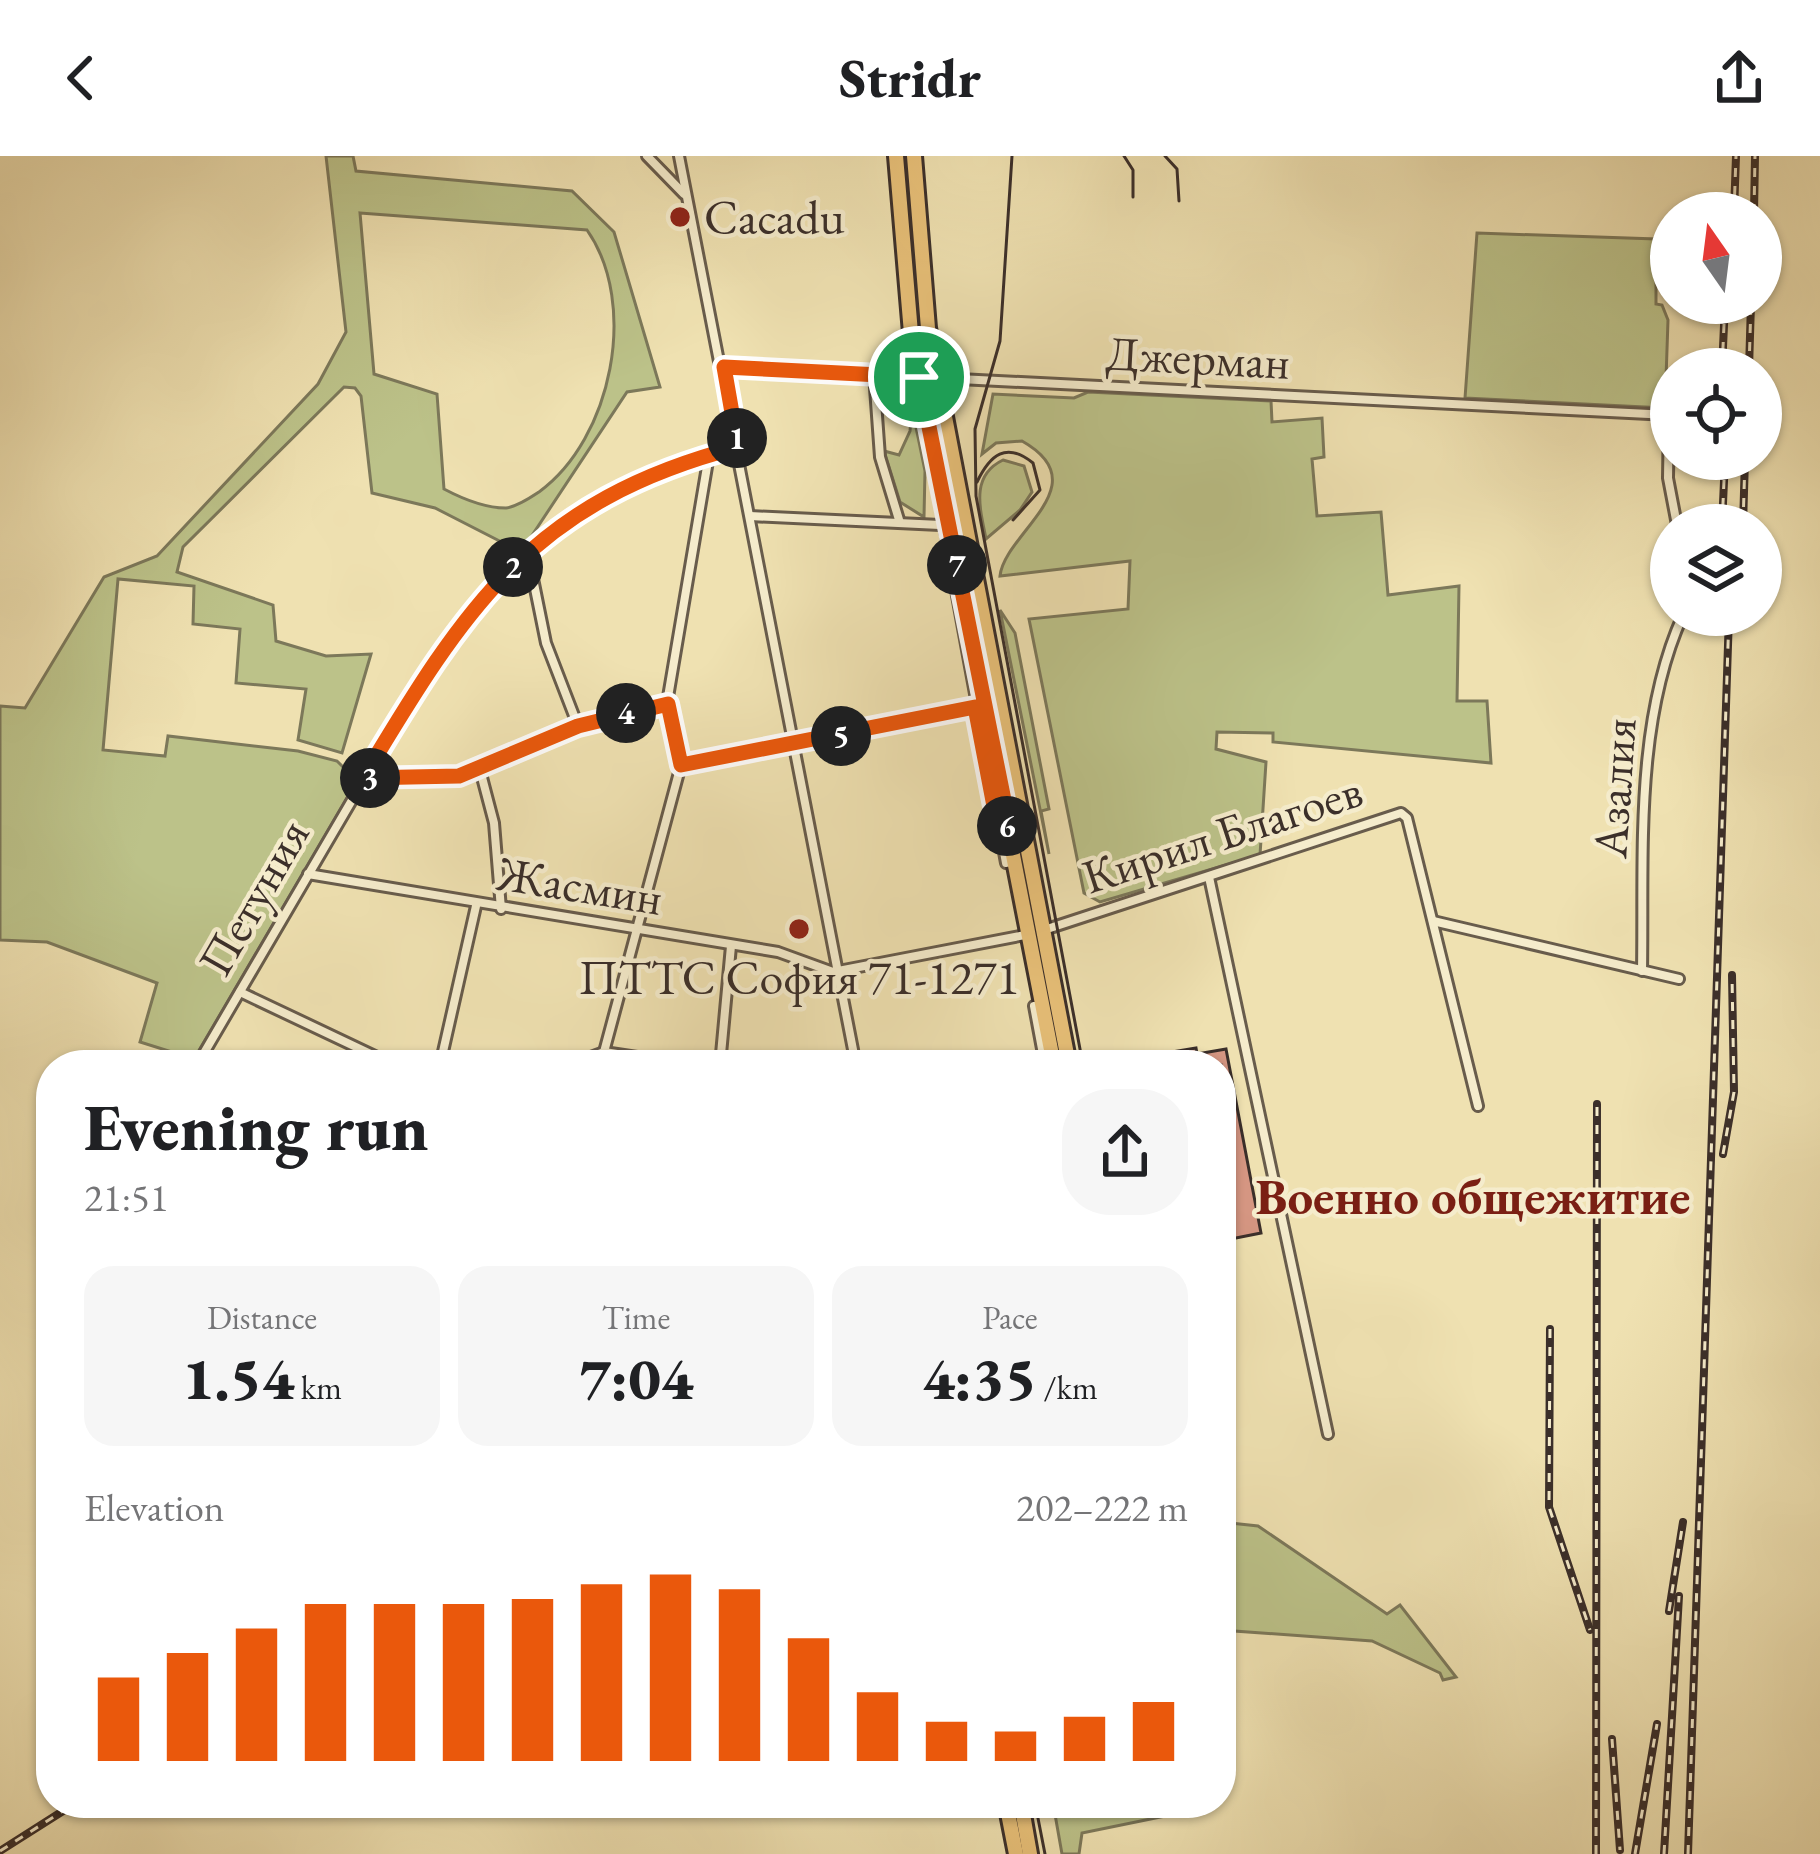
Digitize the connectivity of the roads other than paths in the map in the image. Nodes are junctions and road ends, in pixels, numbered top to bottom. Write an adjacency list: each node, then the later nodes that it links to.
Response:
1 (647, 156): 5 (street)
2 (679, 156): 5 (street)
3 (896, 156): 8 (main road)
4 (914, 156): 9 (main road)
5 (687, 197): 6 (street)
6 (724, 367): 7 (street, Джерман); 11 (street)
7 (874, 374): 8 (street, Джерман); 15 (street)
8 (919, 377): 9 (street, Джерман); 13 (main road)
9 (937, 378): 10 (street, Джерман); 34 (main road)
10 (1650, 414)
11 (738, 447): 12 (street, Петуния); 14 (street)
12 (709, 455): 17 (street, Петуния); 19 (street)
13 (936, 461): 16 (street); 26 (main road)
14 (750, 516): 15 (street); 22 (street)
15 (900, 523): 16 (street)
16 (940, 525): 20 (street)
17 (528, 553): 21 (street); 25 (street, Петуния)
18 (1676, 636): 37 (street, Азалия)
19 (668, 704): 21 (street); 23 (street)
20 (975, 707): 22 (street); 26 (street)
21 (578, 726): 24 (street)
22 (795, 746): 23 (street); 36 (street)
23 (681, 765): 33 (street)
24 (478, 766): 25 (street); 31 (street)
25 (363, 778): 28 (street, Петуния)
26 (1004, 826): 27 (street); 34 (main road)
27 (1006, 863)
28 (308, 874): 30 (street, Жасмин); 39 (street, Петуния)
29 (1209, 878): 32 (street, Кирил Благоев); 34 (street, Кирил Благоев); 51 (street)
30 (476, 905): 31 (street, Жасмин); 44 (street)
31 (501, 909): 33 (street, Жасмин)
32 (1433, 921): 37 (street); 50 (street, Кирил Благоев)
33 (637, 930): 35 (street, Жасмин); 45 (street)
34 (1035, 932): 36 (street, Кирил Благоев); 41 (main road); 49 (main road)
35 (731, 946): 36 (street, Жасмин); 46 (street)
36 (839, 971): 47 (street)
37 (1642, 971): 38 (street)
38 (1679, 979)
39 (240, 992): 42 (street, Петуния); 43 (street)
40 (1034, 1006): 41 (street)
41 (1044, 1037): 48 (main road)
42 (206, 1050)
43 (362, 1050)
44 (443, 1050)
45 (605, 1050)
46 (721, 1050)
47 (853, 1050)
48 (1046, 1050)
49 (1065, 1050)
50 (1478, 1106)
51 (1328, 1434)
52 (1009, 1818): 54 (main road)
53 (1024, 1818): 55 (main road)
54 (1016, 1854)
55 (1030, 1854)

